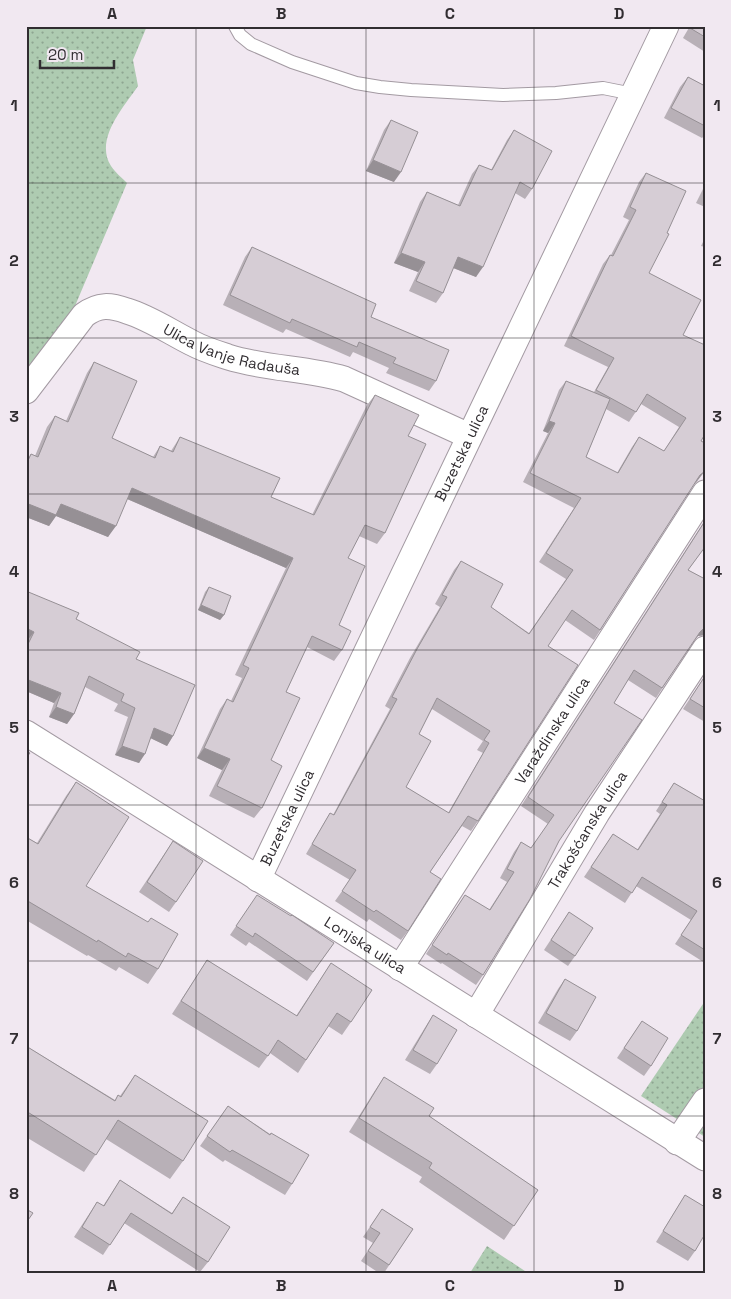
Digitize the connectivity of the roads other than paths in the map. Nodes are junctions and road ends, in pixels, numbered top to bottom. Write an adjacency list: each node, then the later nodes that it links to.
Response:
1 (235, 26): 3 (lane)
2 (666, 26): 3 (street, Buzetska ulica)
3 (632, 94): 5 (street, Buzetska ulica)
4 (26, 392): 5 (street, Ulica Vanje Radauša)
5 (469, 436): 9 (street, Buzetska ulica)
6 (705, 493): 10 (street, Varaždinska ulica)
7 (705, 649): 11 (street, Trakošćanska ulica)
8 (26, 733): 9 (street, Lonjska ulica)
9 (258, 879): 10 (street, Lonjska ulica)
10 (400, 968): 11 (street, Lonjska ulica)
11 (476, 1015): 13 (street, Lonjska ulica)
12 (705, 1101): 13 (street)
13 (677, 1142): 14 (street, Lonjska ulica)
14 (705, 1158)

